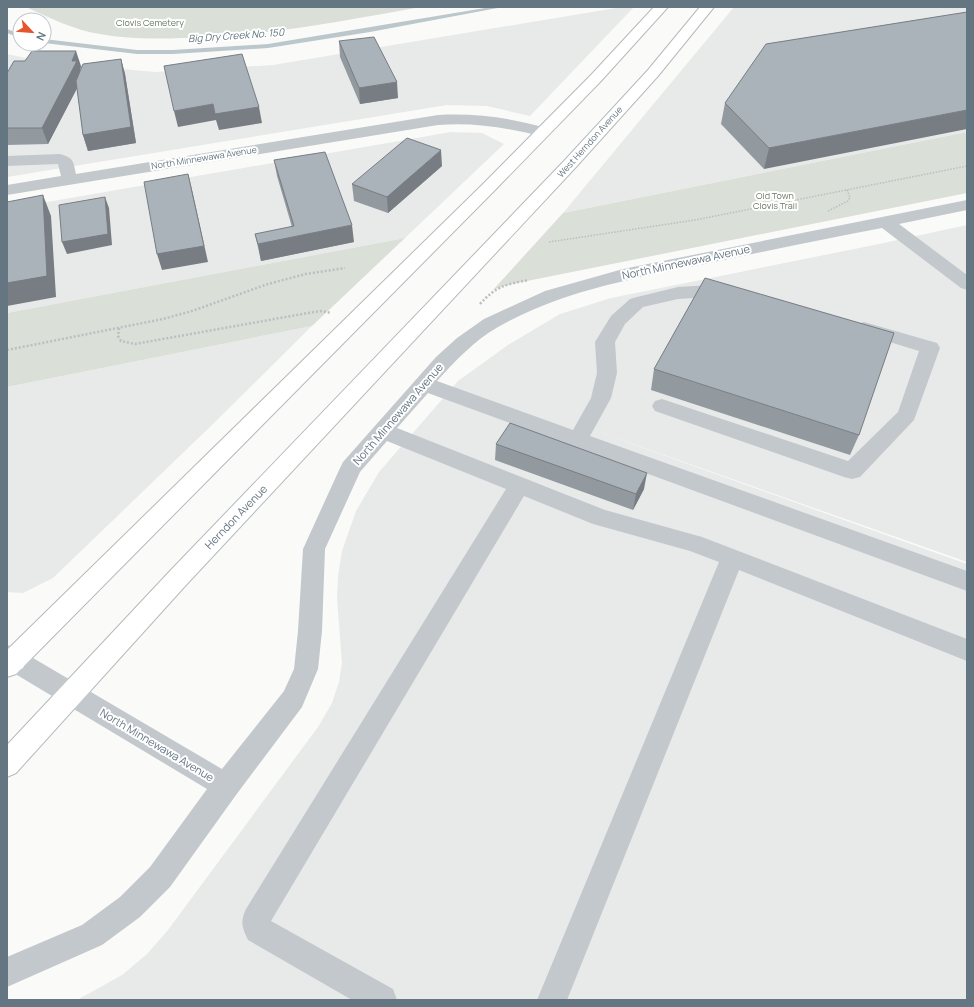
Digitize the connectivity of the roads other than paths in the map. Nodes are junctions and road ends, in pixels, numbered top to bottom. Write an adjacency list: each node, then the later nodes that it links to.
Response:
1 (661, 7): 3 (main road)
2 (707, 7): 10 (main road, West Herndon Avenue)
3 (544, 132): 5 (street, North Minnewawa Avenue); 23 (main road)
4 (7, 161): 5 (street)
5 (70, 180): 6 (street, North Minnewawa Avenue)
6 (7, 190)
7 (967, 205): 8 (street, North Minnewawa Avenue)
8 (885, 222): 9 (street, North Minnewawa Avenue); 11 (street)
9 (662, 267): 12 (street); 15 (street, North Minnewawa Avenue)
10 (468, 274): 24 (main road, Herndon Avenue)
11 (967, 284)
12 (678, 293): 13 (street); 18 (street)
13 (748, 294)
14 (847, 323): 16 (street)
15 (424, 384): 17 (street, North Minnewawa Avenue); 18 (street)
16 (662, 406)
17 (382, 431): 19 (street); 26 (street, North Minnewawa Avenue)
18 (578, 440): 21 (street)
19 (519, 486): 20 (street); 28 (street)
20 (732, 558): 22 (street); 29 (street)
21 (967, 581)
22 (967, 650)
23 (9, 662): 24 (street, North Minnewawa Avenue)
24 (71, 694): 25 (main road, Herndon Avenue); 26 (street, North Minnewawa Avenue)
25 (7, 764)
26 (226, 786): 27 (street)
27 (7, 972)
28 (382, 1000)
29 (552, 1000)

